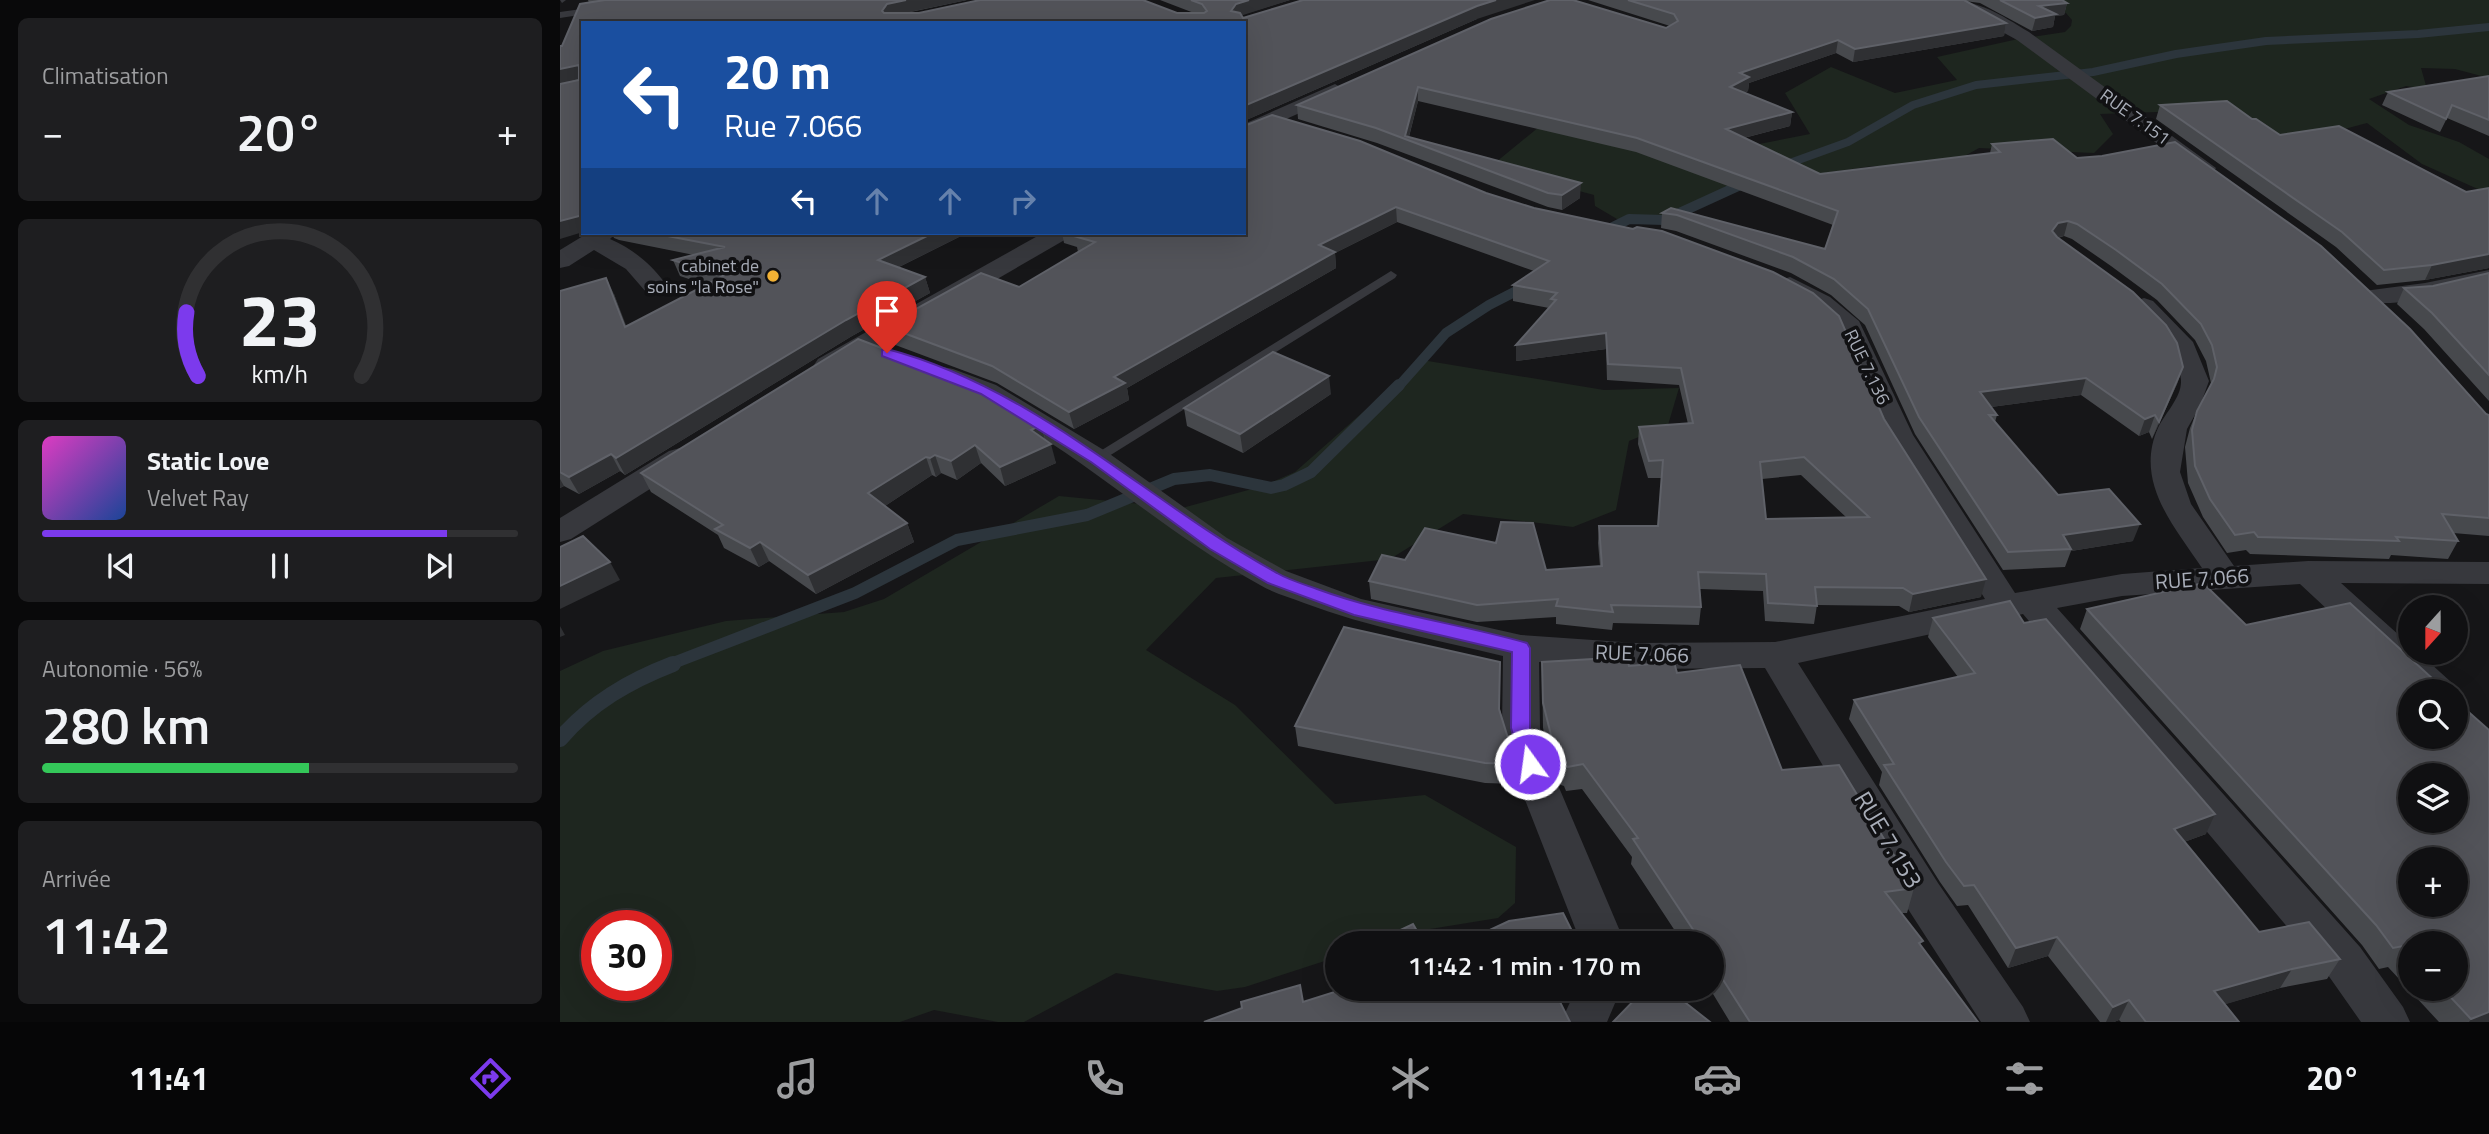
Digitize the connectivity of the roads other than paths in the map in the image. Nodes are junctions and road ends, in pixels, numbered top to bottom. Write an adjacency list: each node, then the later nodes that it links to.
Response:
1 (1952, 0): 8 (street, RUE 7.151)
2 (609, 8): 3 (lane)
3 (560, 15)
4 (1356, 81): 5 (street)
5 (1271, 119): 6 (street); 7 (street)
6 (1308, 130)
7 (1246, 131)
8 (2219, 178)
9 (1056, 235): 20 (street)
10 (598, 237): 11 (street); 16 (street)
11 (560, 261)
12 (1391, 275): 23 (lane)
13 (1767, 275): 28 (street, RUE 7.136)
14 (2489, 277): 18 (street)
15 (2354, 279): 18 (street)
16 (655, 287)
17 (2125, 292): 27 (street)
18 (2373, 296): 19 (street)
19 (2397, 321)
20 (862, 344): 21 (street); 23 (street, RUE 7.066)
21 (805, 379)
22 (702, 442): 24 (street)
23 (1096, 458): 29 (street, RUE 7.066)
24 (560, 533)
25 (2308, 572): 26 (street, RUE 7.066); 27 (street, RUE 7.066); 31 (street)
26 (2489, 573)
27 (2224, 576): 28 (street, RUE 7.066)
28 (2019, 604): 30 (street, RUE 7.066); 36 (street, RUE 7.136)
29 (1521, 648): 30 (street, RUE 7.066); 32 (street)
30 (1776, 655): 35 (street, RUE 7.153)
31 (2424, 679)
32 (1599, 931)
33 (1594, 1001): 34 (street)
34 (1584, 1022)
35 (2007, 1022)
36 (2387, 1022)

